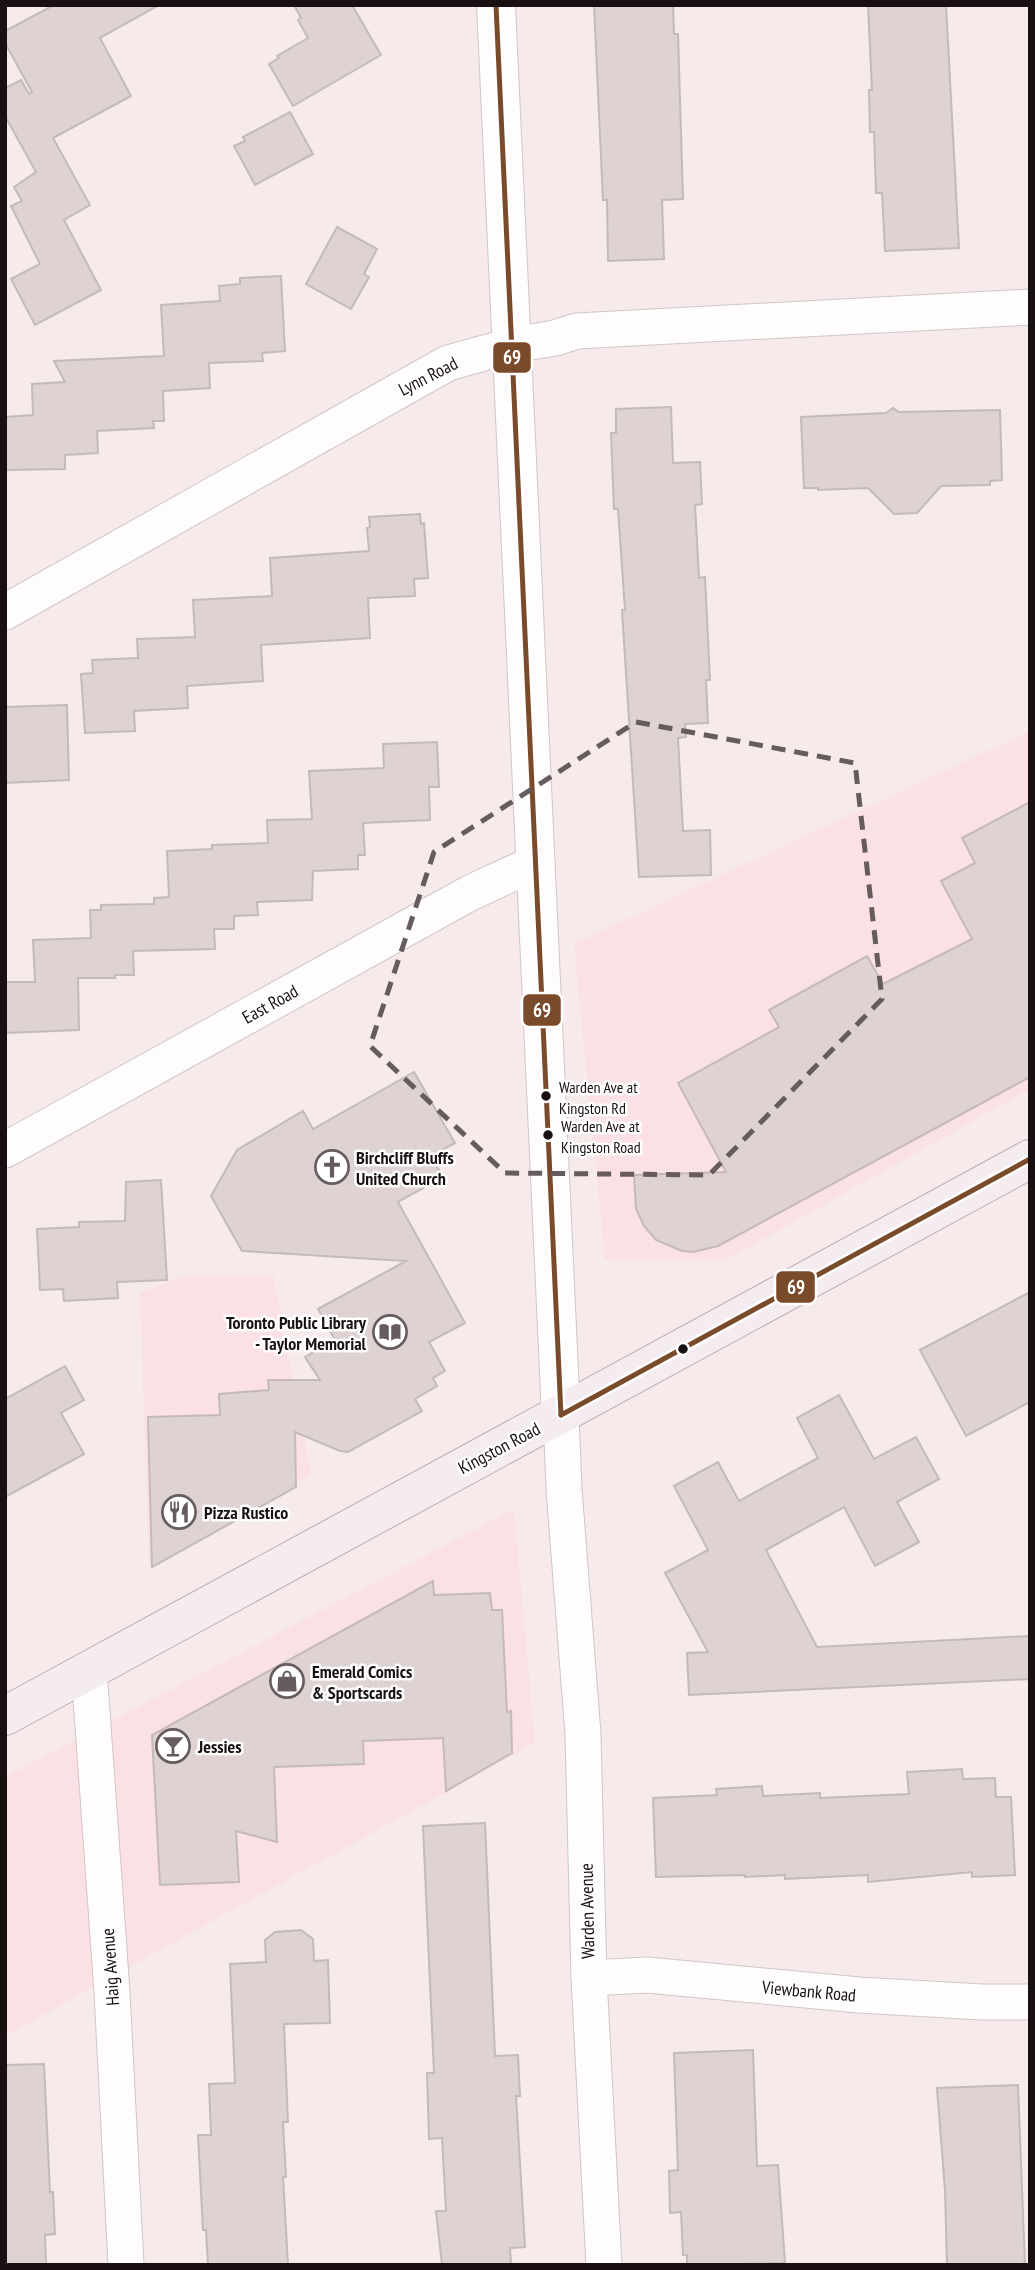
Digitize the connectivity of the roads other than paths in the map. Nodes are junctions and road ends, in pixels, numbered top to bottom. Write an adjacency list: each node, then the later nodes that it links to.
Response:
1 (496, 5): 3 (main road, Warden Avenue)
2 (1030, 307): 3 (street, Lynn Road)
3 (513, 345): 4 (street, Lynn Road); 5 (main road, Warden Avenue)
4 (5, 612)
5 (537, 862): 6 (street, East Road); 8 (main road, Warden Avenue)
6 (5, 1150)
7 (1030, 1159): 8 (main road, Kingston Road)
8 (561, 1415): 9 (main road, Kingston Road); 11 (street, Warden Avenue)
9 (89, 1670): 10 (main road, Kingston Road); 13 (street, Haig Avenue)
10 (5, 1716)
11 (589, 1978): 12 (street, Viewbank Road); 14 (street, Warden Avenue)
12 (1030, 2002)
13 (126, 2265)
14 (604, 2265)

